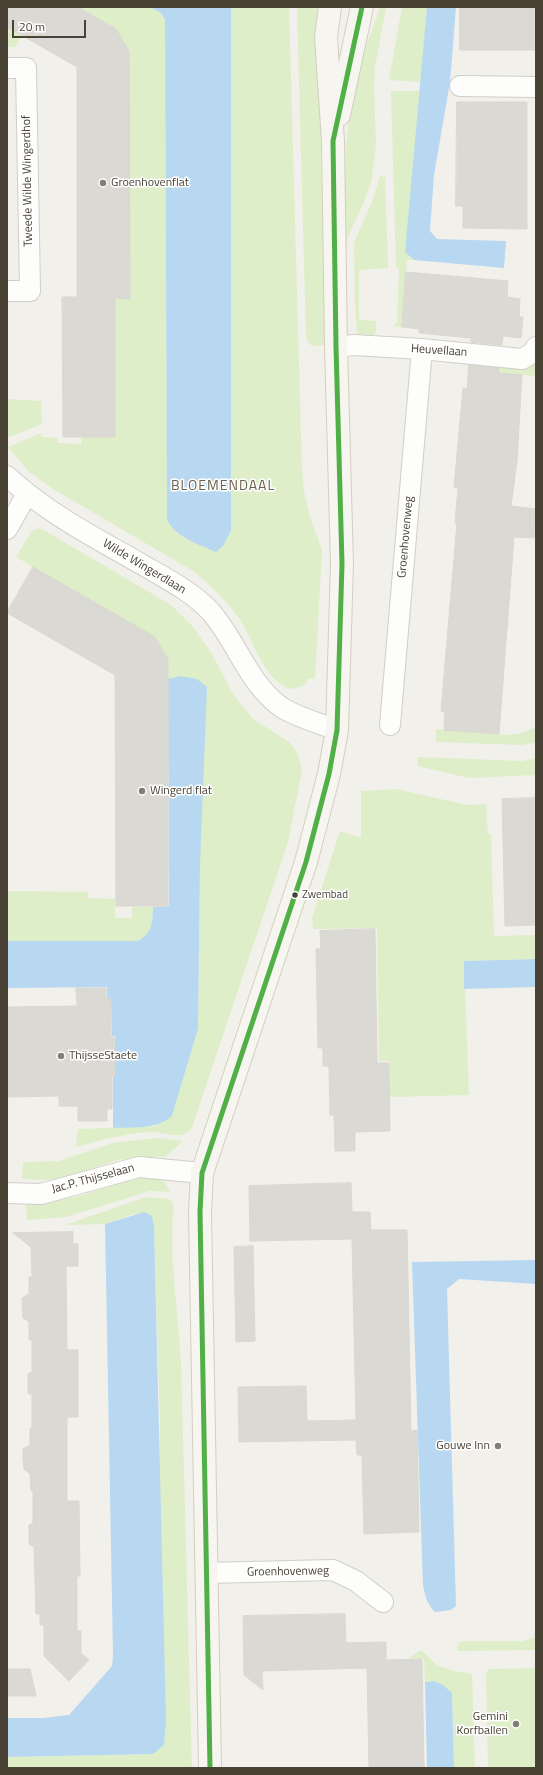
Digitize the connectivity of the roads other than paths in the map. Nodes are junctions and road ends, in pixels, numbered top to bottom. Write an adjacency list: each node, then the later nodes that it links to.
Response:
1 (330, 7): 6 (street)
2 (362, 7): 6 (street)
3 (7, 68): 7 (street, Tweede Wilde Wingerdhof)
4 (460, 86): 5 (street)
5 (536, 87)
6 (333, 142): 8 (street)
7 (7, 291)
8 (336, 347): 10 (street, Heuvellaan); 15 (street)
9 (536, 347): 10 (street, Heuvellaan)
10 (422, 349): 14 (street, Groenhovenweg)
11 (7, 476): 12 (street, Wilde Wingerdlaan)
12 (27, 494): 13 (street); 15 (street, Wilde Wingerdlaan)
13 (7, 529)
14 (390, 725)
15 (337, 730): 16 (street)
16 (202, 1173): 17 (street, Jac.P. Thijsselaan); 18 (street)
17 (7, 1193)
18 (207, 1574): 19 (street, Groenhovenweg); 20 (street)
19 (383, 1602)
20 (210, 1768)

